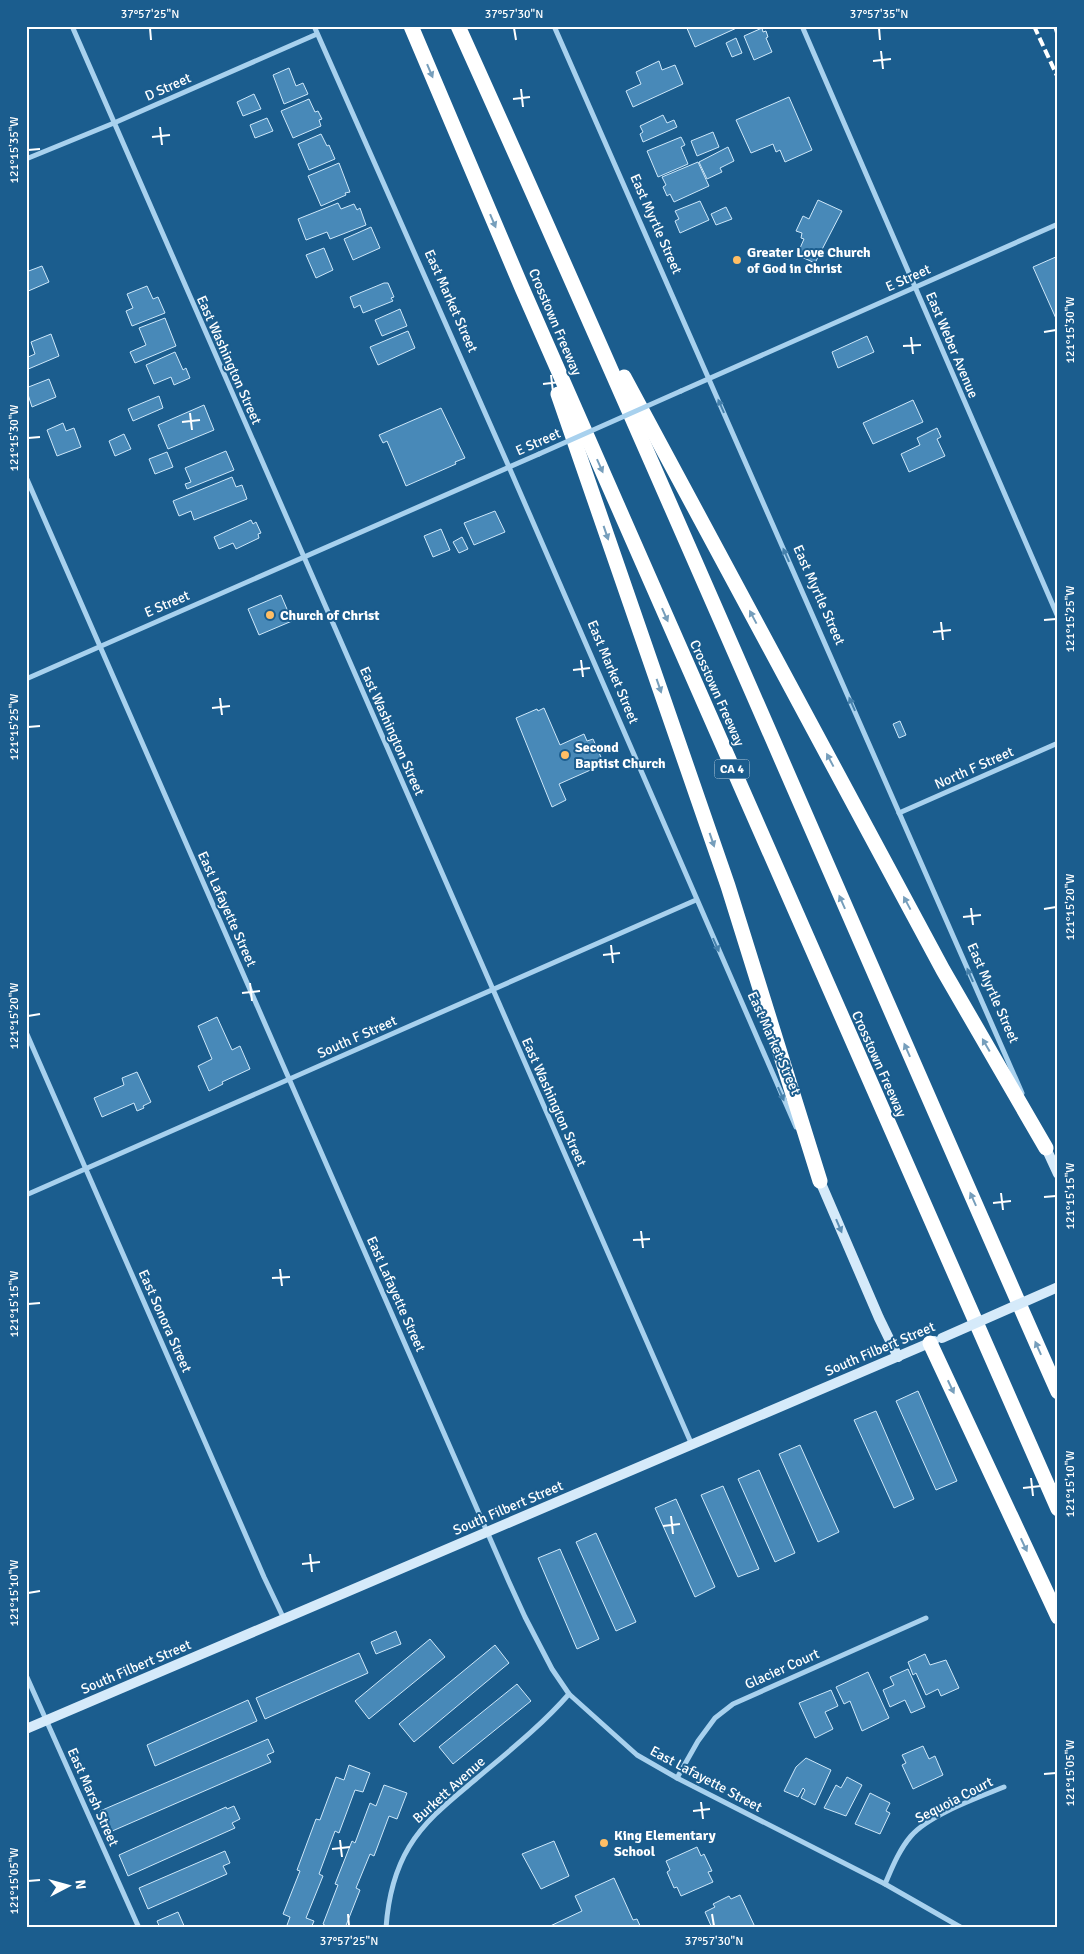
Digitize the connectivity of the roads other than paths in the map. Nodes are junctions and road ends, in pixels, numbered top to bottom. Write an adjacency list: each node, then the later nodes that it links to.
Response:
1 (72, 26): 8 (street, East Washington Street)
2 (314, 26): 7 (street, East Market Street)
3 (411, 26): 13 (highway, Crosstown Freeway / CA 4, one-way to 13)
4 (458, 26): 11 (highway)
5 (554, 26): 14 (street, East Myrtle Street)
6 (802, 26): 12 (street, East Weber Avenue)
7 (317, 34): 8 (street, D Street); 15 (street, East Market Street)
8 (114, 123): 9 (street, D Street); 17 (street, East Washington Street)
9 (26, 159)
10 (1058, 224): 12 (street, E Street)
11 (576, 286): 27 (highway, one-way to 11); 35 (highway, one-way to 11)
12 (915, 287): 14 (street, E Street); 18 (street, East Weber Avenue)
13 (522, 288): 30 (highway, one-way to 30); 37 (highway, Crosstown Freeway / CA 4, one-way to 37)
14 (709, 378): 15 (street, E Street, bridge); 22 (street, East Myrtle Street, one-way to 14)
15 (509, 467): 17 (street, E Street); 23 (street, East Market Street)
16 (26, 477): 19 (street, East Lafayette Street)
17 (303, 557): 19 (street, E Street); 24 (street, East Washington Street)
18 (1058, 617)
19 (100, 646): 20 (street, E Street); 26 (street, East Lafayette Street)
20 (26, 679)
21 (1058, 744): 22 (street, North F Street)
22 (899, 813): 27 (street, East Myrtle Street, one-way to 22)
23 (696, 900): 24 (street, South F Street); 30 (street, East Market Street, one-way to 30)
24 (493, 990): 26 (street, South F Street); 36 (street, East Washington Street)
25 (26, 1032): 28 (street, East Sonora Street)
26 (290, 1079): 28 (street, South F Street); 38 (street, East Lafayette Street)
27 (1046, 1148): 29 (street, East Myrtle Street)
28 (86, 1169): 31 (street, South F Street); 41 (street, East Sonora Street)
29 (1058, 1174)
30 (820, 1181): 34 (street, East Market Street, one-way to 34)
31 (26, 1195)
32 (1058, 1287): 33 (street, South Filbert Street, bridge)
33 (936, 1340): 34 (street, South Filbert Street); 39 (highway, one-way to 39)
34 (898, 1357): 36 (street, South Filbert Street)
35 (1058, 1392)
36 (692, 1445): 38 (street, South Filbert Street)
37 (1058, 1509)
38 (487, 1532): 41 (street, South Filbert Street); 43 (street, East Lafayette Street)
39 (1058, 1617)
40 (926, 1618): 46 (street, Glacier Court)
41 (284, 1619): 44 (street, South Filbert Street)
42 (26, 1675): 44 (street, East Marsh Street)
43 (569, 1694): 46 (street, East Lafayette Street); 50 (street, Burkett Avenue)
44 (46, 1720): 45 (street, South Filbert Street); 49 (street, East Marsh Street)
45 (26, 1729)
46 (677, 1778): 48 (street, East Lafayette Street)
47 (1004, 1787): 48 (street, Sequoia Court)
48 (884, 1884): 51 (street, East Lafayette Street)
49 (139, 1928)
50 (386, 1928)
51 (962, 1928)

